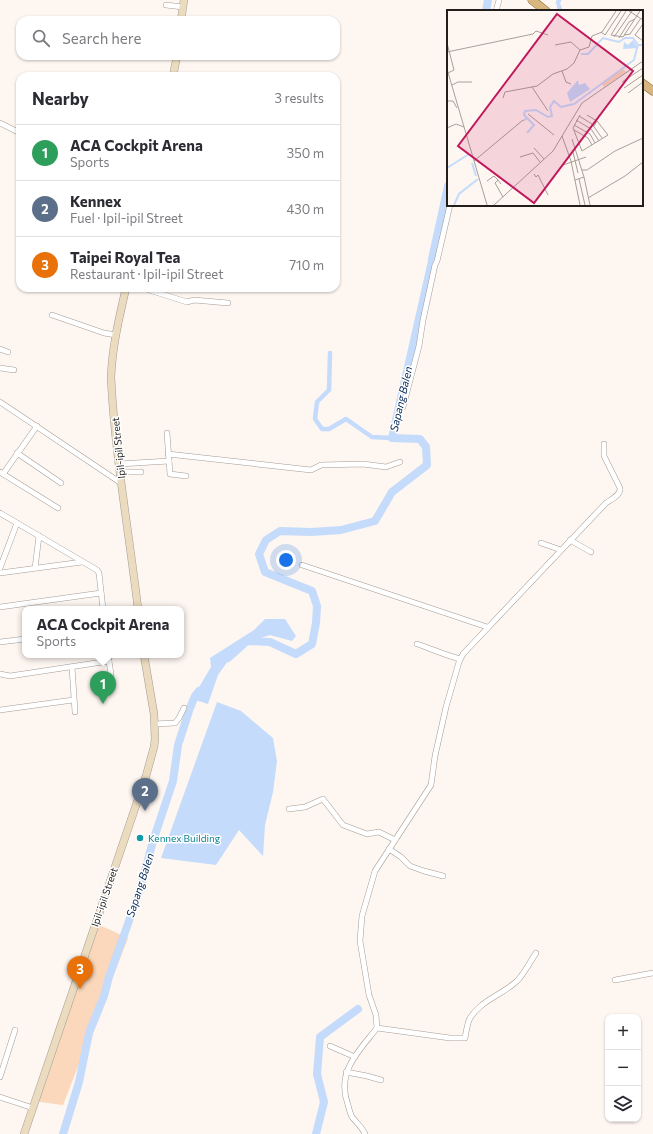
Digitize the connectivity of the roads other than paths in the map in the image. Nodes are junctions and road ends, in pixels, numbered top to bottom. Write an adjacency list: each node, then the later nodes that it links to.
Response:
1 (499, 0): 5 (street)
2 (532, 0): 6 (main road)
3 (183, 4): 4 (street); 7 (street)
4 (166, 5)
5 (496, 10)
6 (545, 10)
7 (182, 16)
8 (176, 60): 9 (street)
9 (174, 72)
10 (643, 84): 11 (main road)
11 (653, 92)
12 (0, 123): 13 (street)
13 (16, 131)
14 (450, 206): 25 (street)
15 (125, 292): 19 (street, Ipil-ipil Street)
16 (155, 292): 17 (street)
17 (228, 303)
18 (52, 315): 19 (street)
19 (116, 335): 33 (street, Ipil-ipil Street)
20 (0, 349): 21 (street)
21 (8, 352)
22 (0, 368): 23 (street)
23 (14, 370)
24 (0, 402): 26 (street)
25 (403, 407)
26 (37, 426): 29 (street); 39 (street)
27 (167, 433): 30 (street)
28 (604, 444): 44 (street)
29 (17, 453): 36 (street); 38 (street)
30 (168, 454): 31 (street); 32 (street)
31 (169, 461): 33 (street); 37 (street)
32 (400, 462)
33 (119, 464): 34 (street, Ipil-ipil Street)
34 (120, 472): 35 (street); 39 (street, Ipil-ipil Street)
35 (141, 472)
36 (1, 473): 40 (street)
37 (186, 476)
38 (61, 483)
39 (121, 483): 55 (street, Ipil-ipil Street)
40 (58, 508)
41 (0, 513): 42 (street)
42 (17, 523): 43 (street); 50 (street)
43 (39, 536): 48 (street); 51 (street)
44 (570, 540): 46 (street); 47 (street)
45 (541, 543): 46 (street)
46 (562, 550): 57 (street)
47 (591, 552)
48 (82, 562): 51 (street); 53 (street)
49 (302, 565): 57 (street)
50 (0, 568)
51 (35, 568): 52 (street)
52 (0, 574)
53 (101, 593): 54 (street); 56 (street)
54 (103, 606)
55 (138, 606)
56 (0, 607)
57 (487, 627): 63 (street)
58 (22, 638): 59 (street)
59 (0, 642)
60 (417, 644): 63 (street)
61 (108, 658): 64 (street)
62 (145, 658): 72 (street, Ipil-ipil Street)
63 (460, 659): 74 (street)
64 (109, 662): 65 (street); 67 (street)
65 (72, 667): 66 (street); 68 (street)
66 (0, 674)
67 (111, 674)
68 (73, 700): 70 (street); 71 (street)
69 (184, 708): 72 (street)
70 (0, 710)
71 (75, 712)
72 (154, 724): 88 (street, Ipil-ipil Street)
73 (289, 809): 74 (street)
74 (395, 840): 75 (street)
75 (389, 849): 76 (street); 80 (street)
76 (443, 876)
77 (536, 953): 80 (street)
78 (653, 973): 79 (street)
79 (615, 980)
80 (377, 1028): 83 (street)
81 (15, 1030): 85 (street)
82 (330, 1046): 83 (street)
83 (355, 1057): 84 (street)
84 (346, 1072): 86 (street); 90 (street)
85 (0, 1077)
86 (381, 1080)
87 (0, 1097): 88 (street)
88 (33, 1108): 89 (street, Ipil-ipil Street)
89 (24, 1134)
90 (365, 1134)

